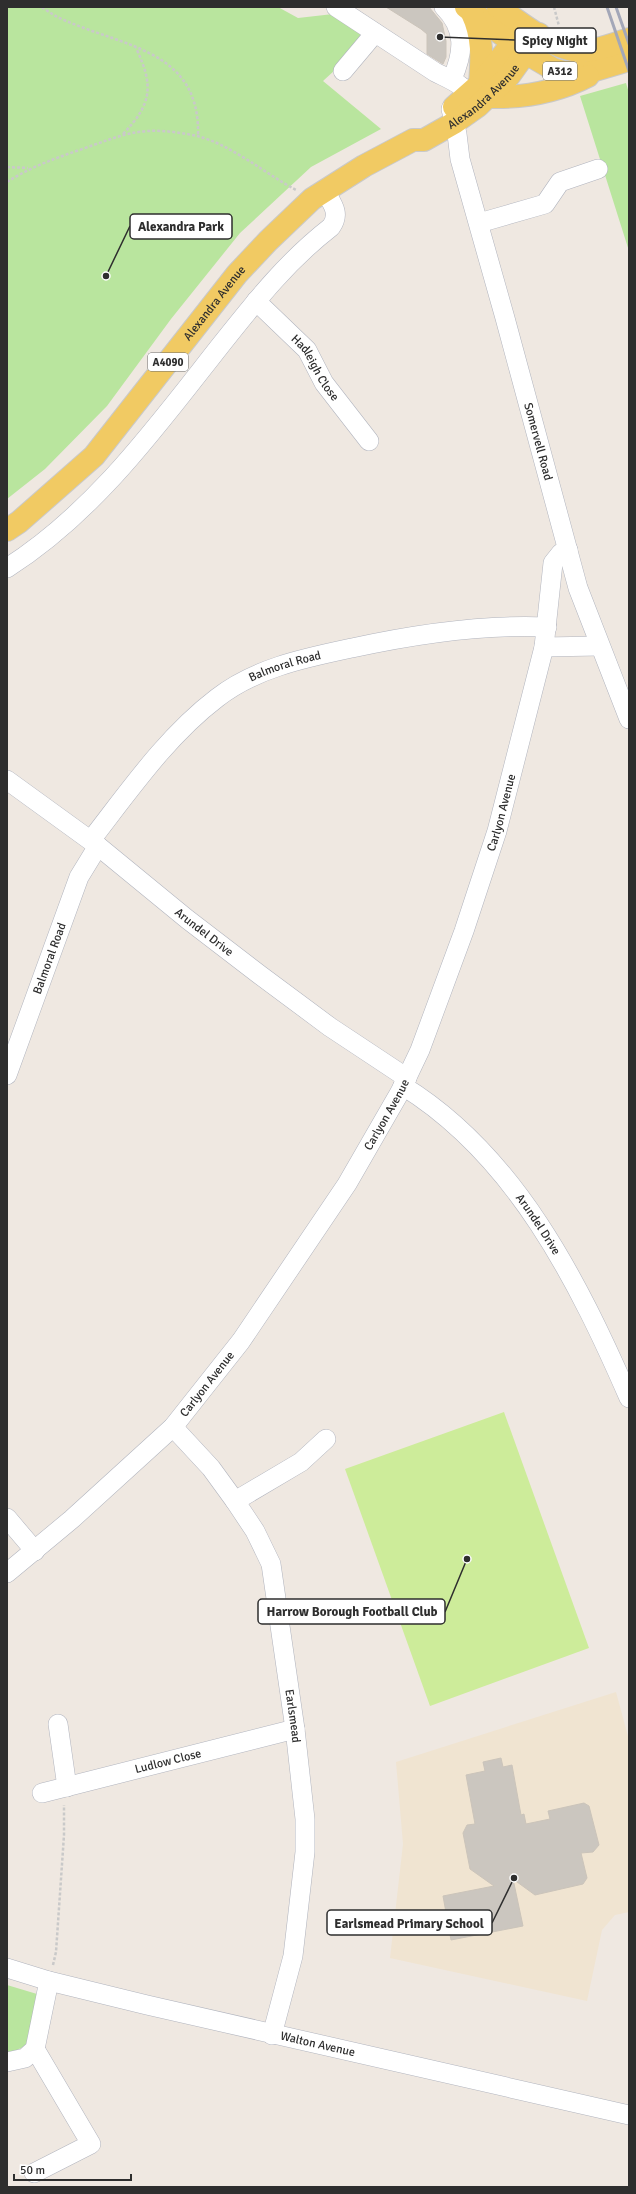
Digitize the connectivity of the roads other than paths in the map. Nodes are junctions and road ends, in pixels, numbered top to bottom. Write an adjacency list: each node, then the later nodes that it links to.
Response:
1 (336, 7): 6 (street)
2 (444, 7): 12 (street)
3 (498, 7): 5 (main road, A312)
4 (469, 10): 8 (main road, A312); 13 (main road)
5 (532, 30): 7 (main road, A312); 8 (main road, Alexandra Avenue / A4090)
6 (375, 33): 10 (street); 12 (street)
7 (629, 39)
8 (520, 48): 11 (main road, A312); 13 (main road, Alexandra Avenue / A4090)
9 (629, 60): 11 (main road, A312)
10 (343, 71)
11 (598, 71): 13 (main road)
12 (452, 79): 13 (street)
13 (479, 95): 14 (main road, Alexandra Avenue / A4090)
14 (453, 116): 15 (main road, Alexandra Avenue / A4090); 16 (main road, Alexandra Avenue / A4090); 17 (street, Somervell Road)
15 (436, 134): 16 (main road, Alexandra Avenue / A4090); 17 (street, Somervell Road)
16 (413, 140): 19 (main road, Alexandra Avenue / A4090)
17 (460, 160): 20 (street, Somervell Road)
18 (598, 169): 20 (street)
19 (319, 195): 21 (street); 23 (main road, Alexandra Avenue / A4090)
20 (479, 223): 24 (street, Somervell Road)
21 (256, 301): 22 (street, Hadleigh Close); 25 (street)
22 (369, 441)
23 (7, 530)
24 (568, 550): 26 (street, Carlyon Avenue); 27 (street, Somervell Road)
25 (7, 568)
26 (547, 627): 28 (street, Carlyon Avenue); 31 (street, Balmoral Road)
27 (599, 646): 28 (street); 29 (street, Somervell Road)
28 (544, 647): 33 (street, Carlyon Avenue)
29 (629, 720)
30 (7, 780): 31 (street, Arundel Drive)
31 (94, 843): 32 (street, Balmoral Road); 33 (street, Arundel Drive)
32 (7, 1075)
33 (405, 1082): 34 (street, Arundel Drive); 35 (street, Carlyon Avenue)
34 (629, 1398)
35 (173, 1427): 37 (street, Earlsmead); 39 (street, Carlyon Avenue)
36 (326, 1439): 37 (street)
37 (235, 1501): 42 (street, Earlsmead)
38 (7, 1518): 39 (street)
39 (35, 1551): 40 (street, Carlyon Avenue)
40 (7, 1573)
41 (58, 1724): 43 (street)
42 (295, 1729): 43 (street, Ludlow Close); 47 (street, Earlsmead)
43 (65, 1788): 44 (street, Ludlow Close)
44 (42, 1793)
45 (7, 1968): 46 (street, Walton Avenue)
46 (49, 1981): 47 (street, Walton Avenue); 48 (street)
47 (272, 2035): 50 (street, Walton Avenue)
48 (35, 2049): 49 (street); 51 (street)
49 (7, 2062)
50 (629, 2115)
51 (34, 2173)

